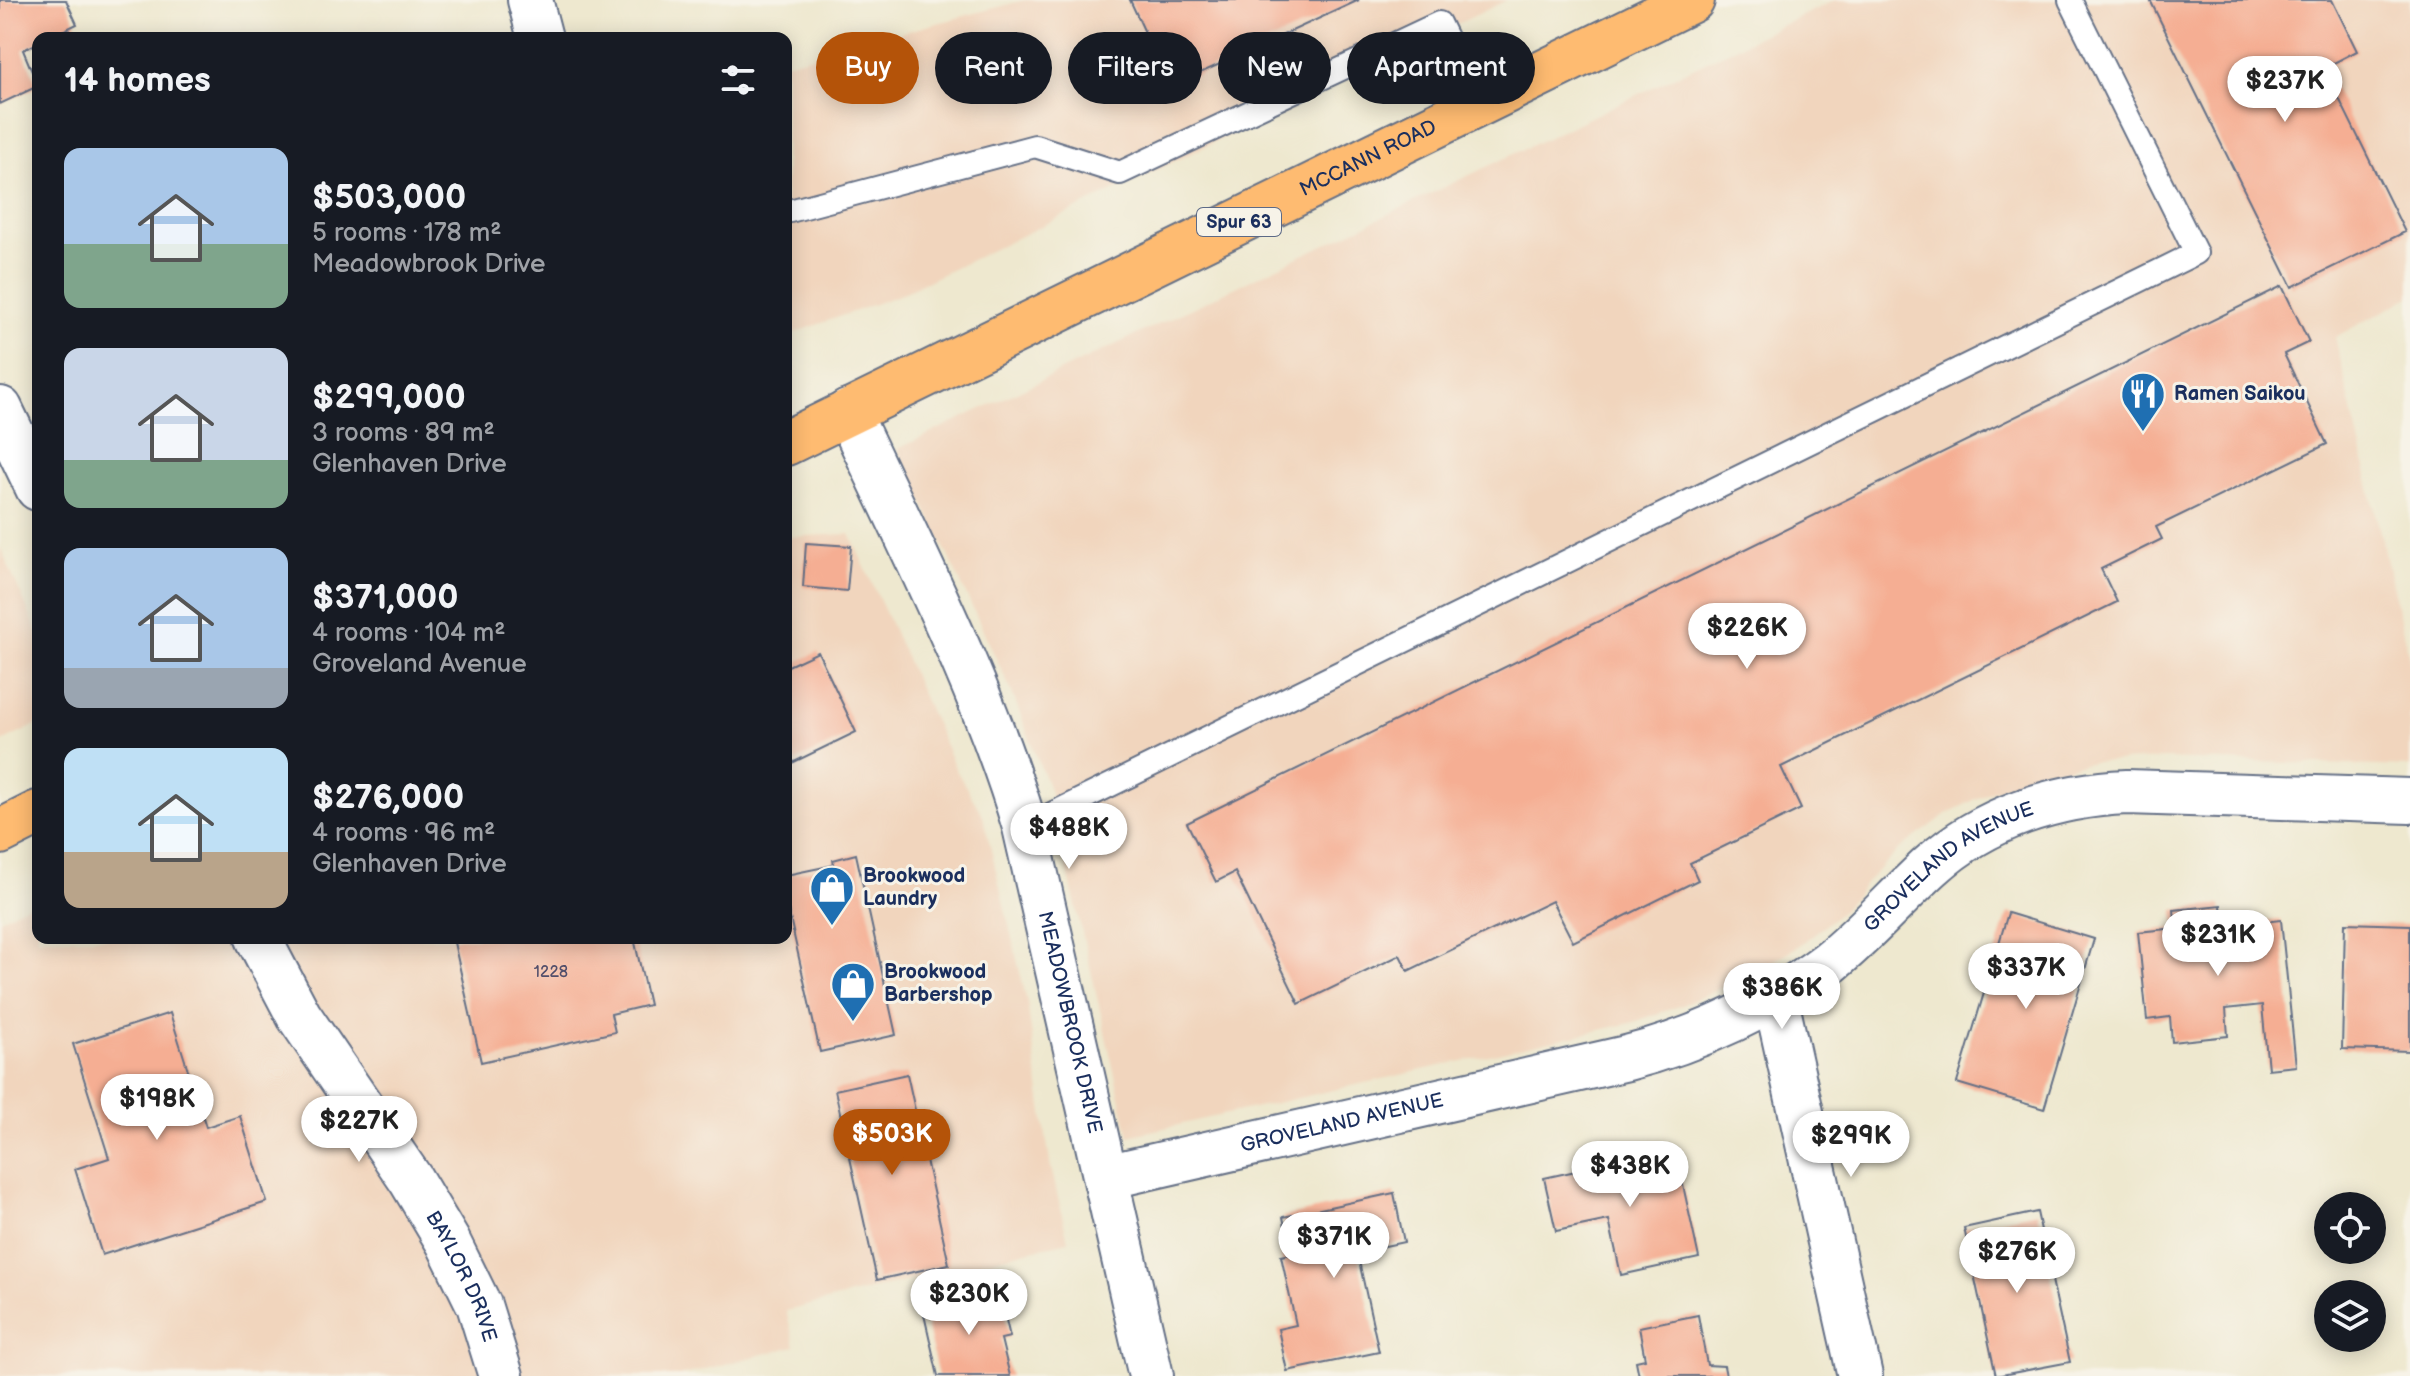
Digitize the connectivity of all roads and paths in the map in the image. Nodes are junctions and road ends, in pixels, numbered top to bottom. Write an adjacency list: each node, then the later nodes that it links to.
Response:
1 (530, 0): 4 (street)
2 (1692, 0): 5 (main road, MCCANN ROAD / Spur 63)
3 (2070, 0): 13 (lane)
4 (538, 32)
5 (1479, 105): 6 (lane); 8 (main road, MCCANN ROAD / Spur 63)
6 (792, 210)
7 (0, 409): 10 (street)
8 (848, 412): 9 (main road, MCCANN ROAD / Spur 63); 13 (street, MEADOWBROOK DRIVE)
9 (792, 440)
10 (32, 476)
11 (2410, 801): 16 (street, GROVELAND AVENUE)
12 (32, 816): 14 (main road)
13 (1025, 827): 17 (street, MEADOWBROOK DRIVE)
14 (0, 832)
15 (261, 944): 18 (street, BAYLOR DRIVE)
16 (1775, 996): 17 (street, GROVELAND AVENUE); 20 (street)
17 (1106, 1177): 19 (street, MEADOWBROOK DRIVE)
18 (501, 1376)
19 (1151, 1376)
20 (1860, 1376)

